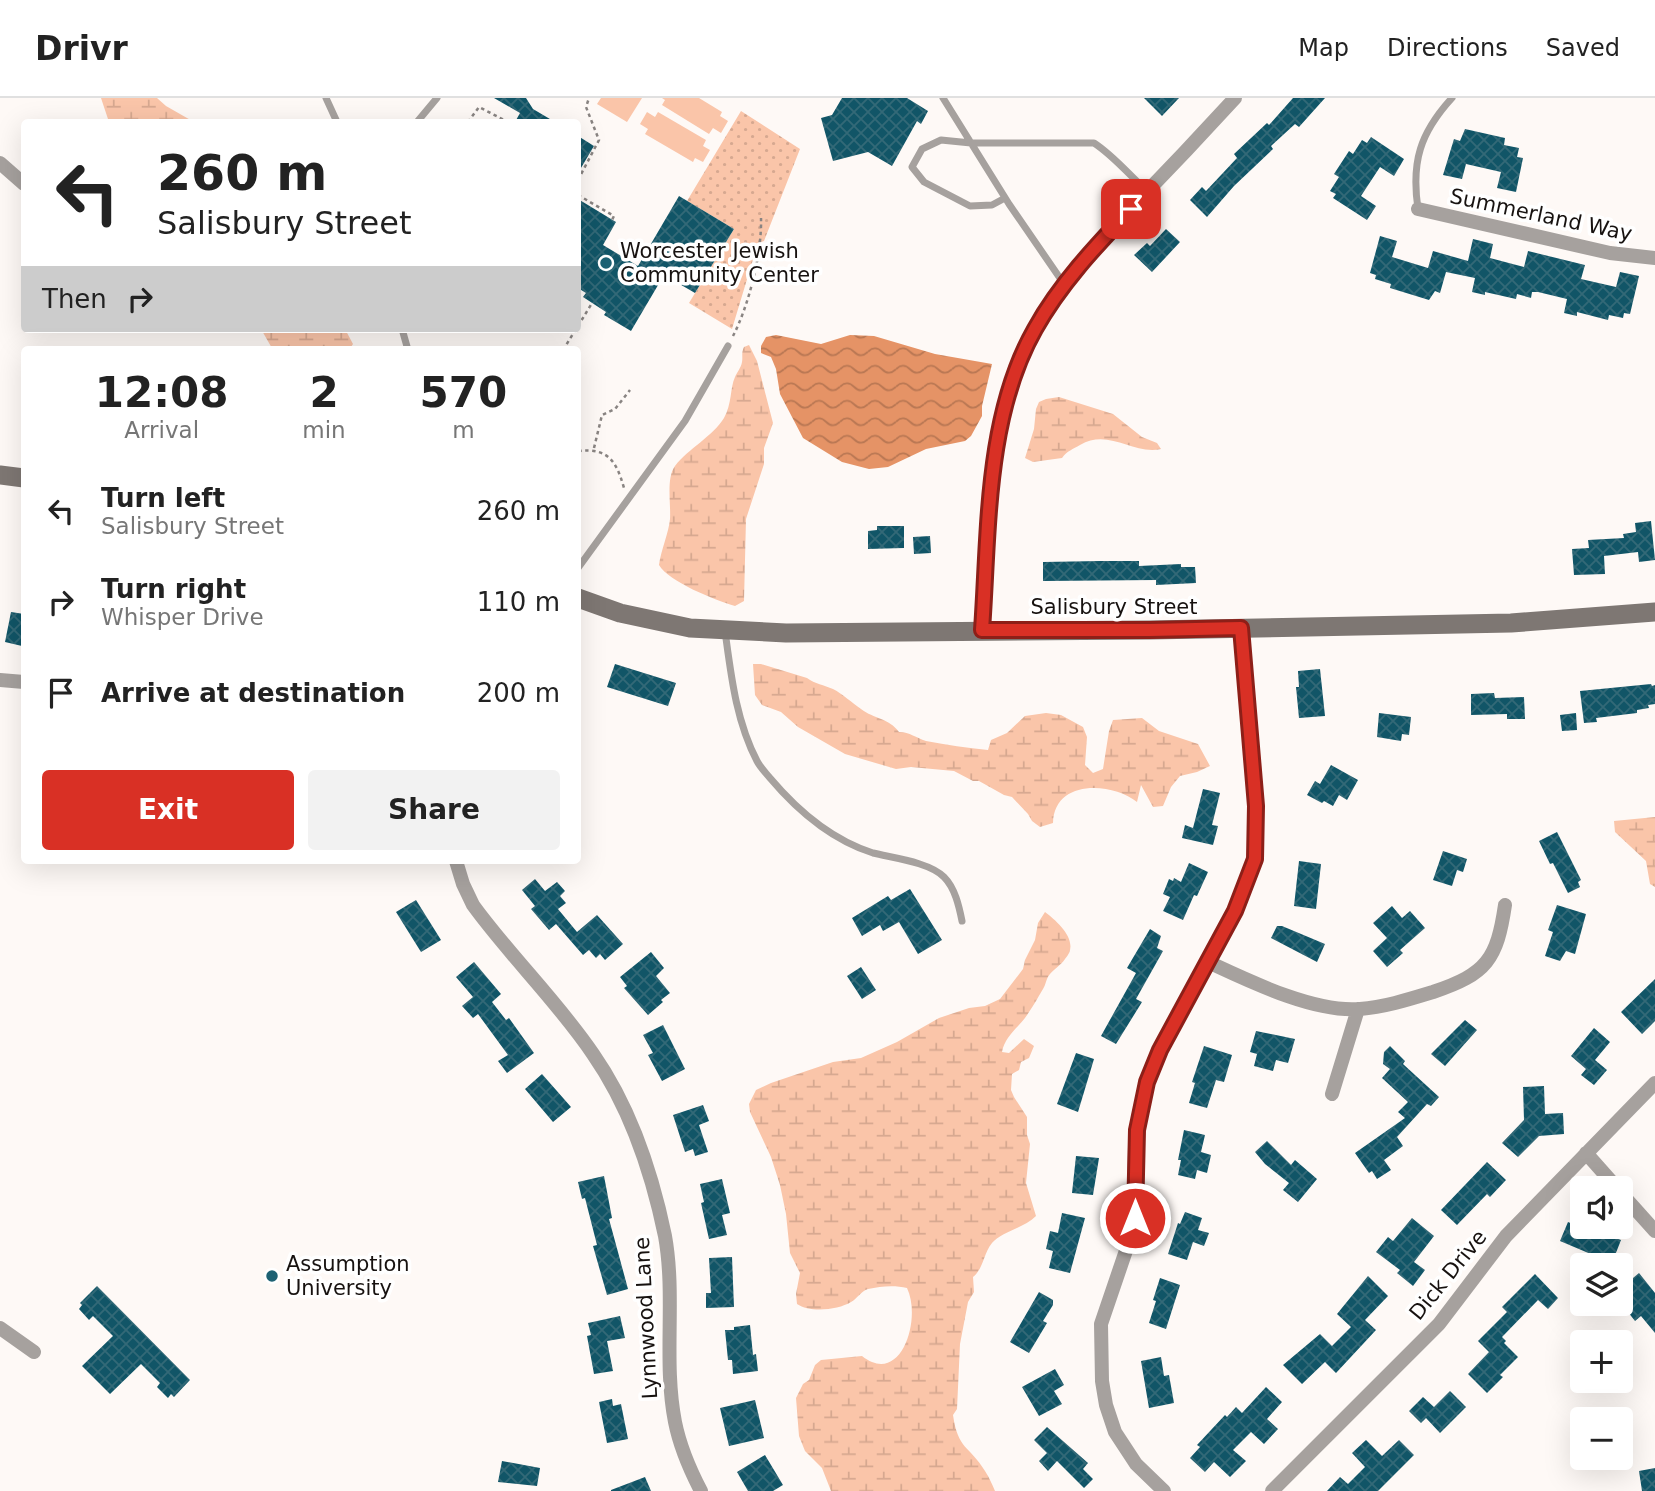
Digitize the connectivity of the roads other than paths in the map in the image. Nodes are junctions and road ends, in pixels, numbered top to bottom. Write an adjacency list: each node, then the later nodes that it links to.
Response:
1 (326, 98): 6 (lane)
2 (437, 98): 7 (lane)
3 (943, 98): 8 (lane)
4 (1235, 98): 11 (street)
5 (1452, 98): 13 (lane)
6 (336, 119)
7 (420, 119)
8 (971, 143): 11 (lane); 12 (lane); 12 (lane)
9 (0, 163): 10 (street)
10 (21, 181)
11 (1148, 191): 15 (street)
12 (1005, 198): 15 (lane)
13 (1418, 209): 14 (street, Summerland Way)
14 (1655, 258)
15 (1064, 284): 24 (street)
16 (728, 346): 19 (lane)
17 (0, 475): 18 (main road)
18 (21, 478)
19 (581, 564)
20 (581, 599): 23 (main road, Salisbury Street)
21 (1655, 612): 22 (main road, Salisbury Street)
22 (1241, 628): 24 (main road, Salisbury Street); 30 (street)
23 (724, 630): 24 (main road, Salisbury Street); 29 (lane)
24 (982, 630)
25 (0, 680): 26 (street)
26 (21, 682)
27 (457, 864): 40 (street, Lynnwood Lane)
28 (1504, 905): 31 (street)
29 (962, 921)
30 (1208, 962): 31 (street); 41 (street)
31 (1358, 1009): 33 (street)
32 (1655, 1083): 34 (street, Dick Drive)
33 (1332, 1094)
34 (1586, 1153): 35 (street); 42 (street, Dick Drive)
35 (1607, 1176)
36 (1633, 1206): 37 (street)
37 (1655, 1231)
38 (0, 1328): 39 (street)
39 (34, 1352)
40 (701, 1491)
41 (1164, 1491)
42 (1272, 1491)

